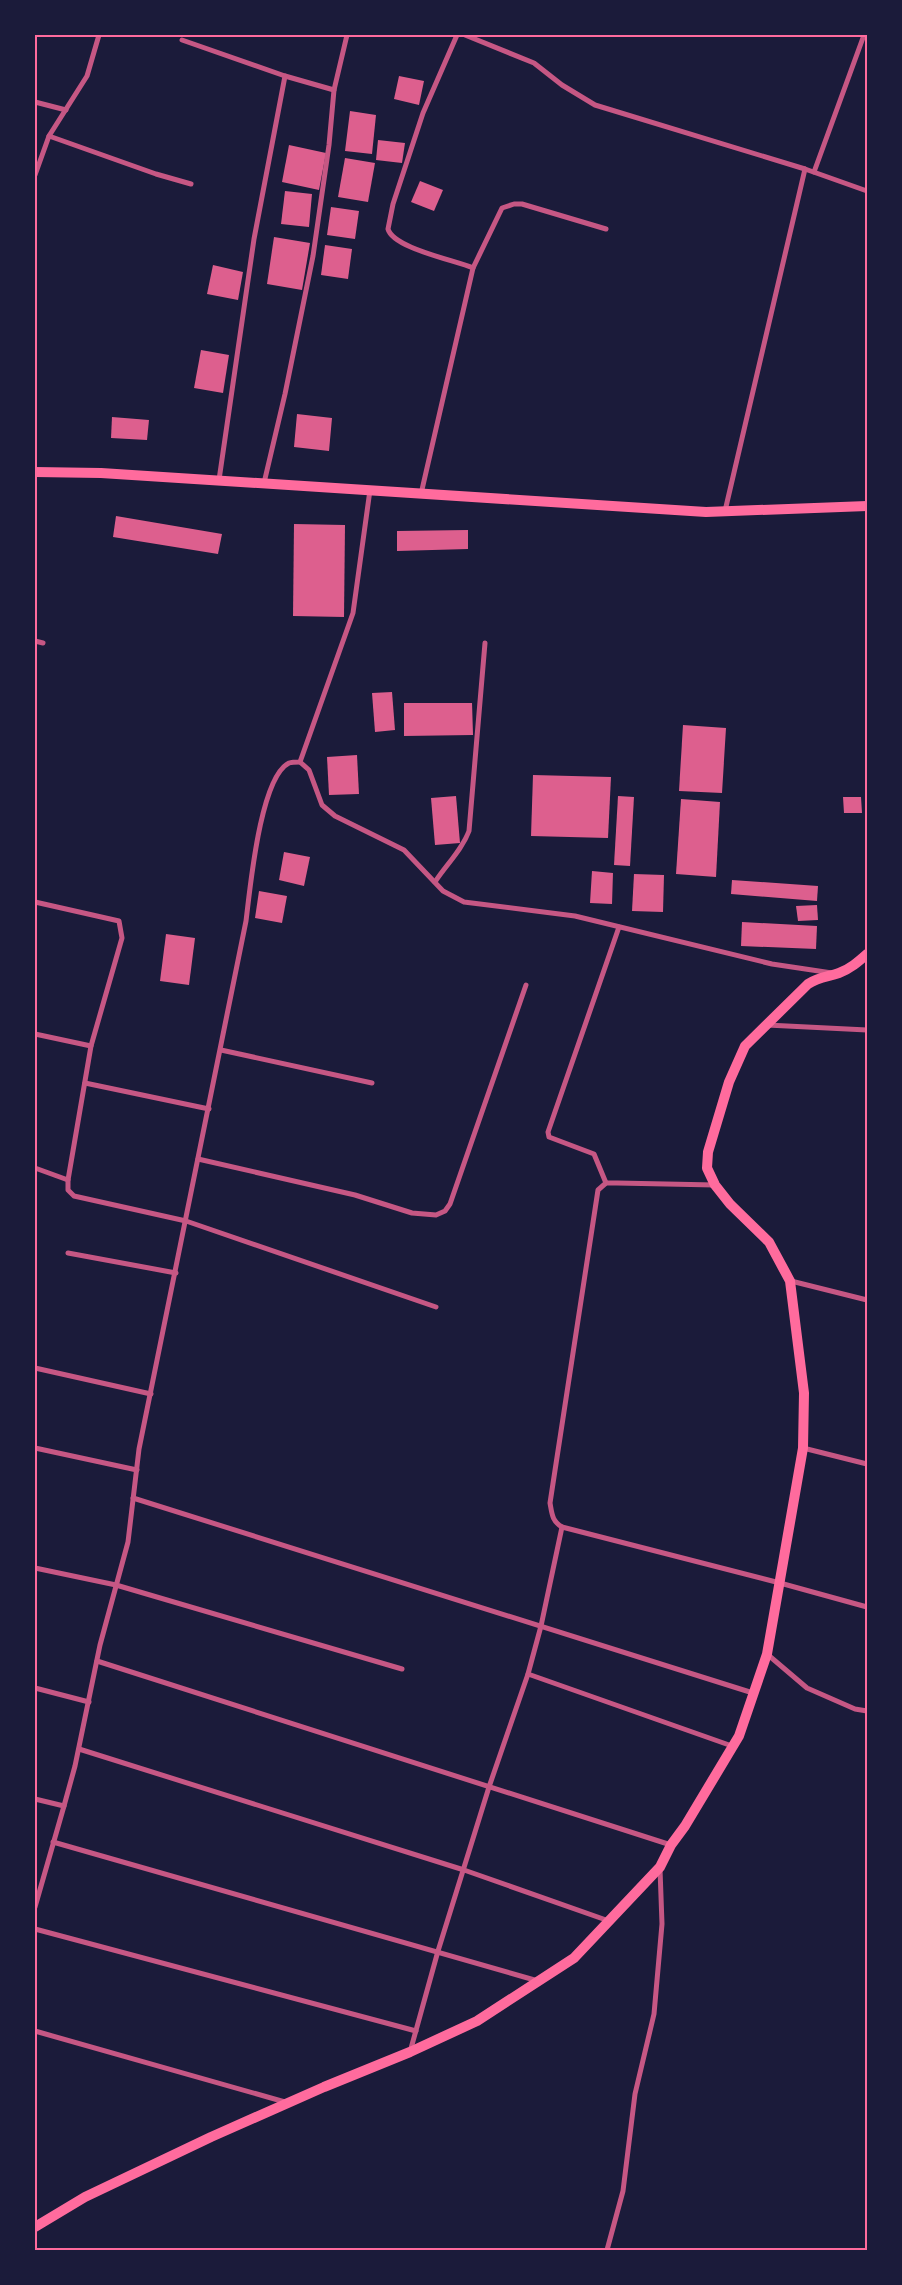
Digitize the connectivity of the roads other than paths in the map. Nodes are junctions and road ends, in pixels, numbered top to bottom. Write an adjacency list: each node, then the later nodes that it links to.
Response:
1 (99, 35): 10 (street)
2 (347, 35): 8 (street)
3 (458, 35): 18 (street)
4 (466, 35): 12 (street)
5 (864, 35): 13 (street)
6 (182, 40): 7 (street)
7 (284, 76): 8 (street); 20 (street)
8 (334, 90): 21 (street)
9 (35, 102): 10 (street)
10 (66, 110): 11 (street)
11 (49, 136): 14 (street); 15 (street)
12 (805, 169): 13 (street); 25 (street)
13 (814, 172): 16 (street)
14 (35, 176)
15 (191, 184)
16 (867, 191)
17 (606, 229): 18 (street)
18 (469, 266): 23 (street)
19 (35, 472): 20 (main road)
20 (218, 481): 21 (main road)
21 (264, 484): 22 (main road)
22 (370, 490): 23 (main road); 29 (street)
23 (421, 494): 25 (main road)
24 (867, 506): 25 (main road)
25 (725, 511)
26 (35, 641): 27 (street)
27 (44, 643)
28 (485, 643): 30 (street)
29 (300, 762): 30 (street); 40 (street)
30 (435, 882): 32 (street)
31 (35, 902): 39 (street)
32 (618, 927): 34 (street); 47 (street)
33 (867, 954): 34 (main road)
34 (838, 974): 36 (main road)
35 (526, 985): 44 (street)
36 (766, 1025): 37 (street); 48 (main road)
37 (867, 1030)
38 (35, 1034): 39 (street)
39 (91, 1046): 41 (street)
40 (221, 1050): 42 (street); 43 (street)
41 (85, 1082): 43 (street); 46 (street)
42 (372, 1083)
43 (208, 1109): 44 (street)
44 (198, 1159): 49 (street)
45 (35, 1168): 46 (street)
46 (68, 1180): 49 (street)
47 (606, 1183): 48 (street); 62 (street)
48 (715, 1185): 52 (main road)
49 (186, 1221): 51 (street); 54 (street)
50 (68, 1254): 51 (street)
51 (176, 1273): 56 (street)
52 (790, 1281): 53 (street); 58 (main road)
53 (867, 1300)
54 (436, 1307)
55 (35, 1368): 56 (street)
56 (151, 1394): 60 (street)
57 (35, 1448): 60 (street)
58 (802, 1448): 59 (street); 64 (main road)
59 (867, 1464)
60 (137, 1470): 61 (street)
61 (133, 1498): 65 (street); 67 (street)
62 (562, 1527): 64 (street); 67 (street)
63 (35, 1568): 65 (street)
64 (780, 1583): 66 (street); 68 (main road)
65 (116, 1585): 69 (street); 70 (street)
66 (867, 1607)
67 (541, 1626): 71 (street); 73 (street)
68 (767, 1654): 73 (main road); 75 (street)
69 (97, 1661): 74 (street); 78 (street)
70 (402, 1669)
71 (528, 1674): 76 (street); 78 (street)
72 (35, 1688): 74 (street)
73 (753, 1693): 76 (main road)
74 (88, 1702): 77 (street)
75 (867, 1711)
76 (732, 1746): 82 (main road)
77 (79, 1749): 80 (street); 84 (street)
78 (489, 1787): 82 (street); 84 (street)
79 (35, 1799): 80 (street)
80 (64, 1806): 81 (street)
81 (53, 1842): 85 (street); 88 (street)
82 (671, 1845): 83 (main road)
83 (660, 1867): 86 (main road); 95 (street)
84 (464, 1870): 86 (street); 88 (street)
85 (35, 1907)
86 (610, 1922): 89 (main road)
87 (35, 1929): 91 (street)
88 (438, 1951): 89 (street); 91 (street)
89 (538, 1981): 92 (main road)
90 (35, 2031): 93 (street)
91 (416, 2032): 92 (street)
92 (410, 2052): 93 (main road)
93 (288, 2103): 94 (main road)
94 (35, 2227)
95 (607, 2250)

